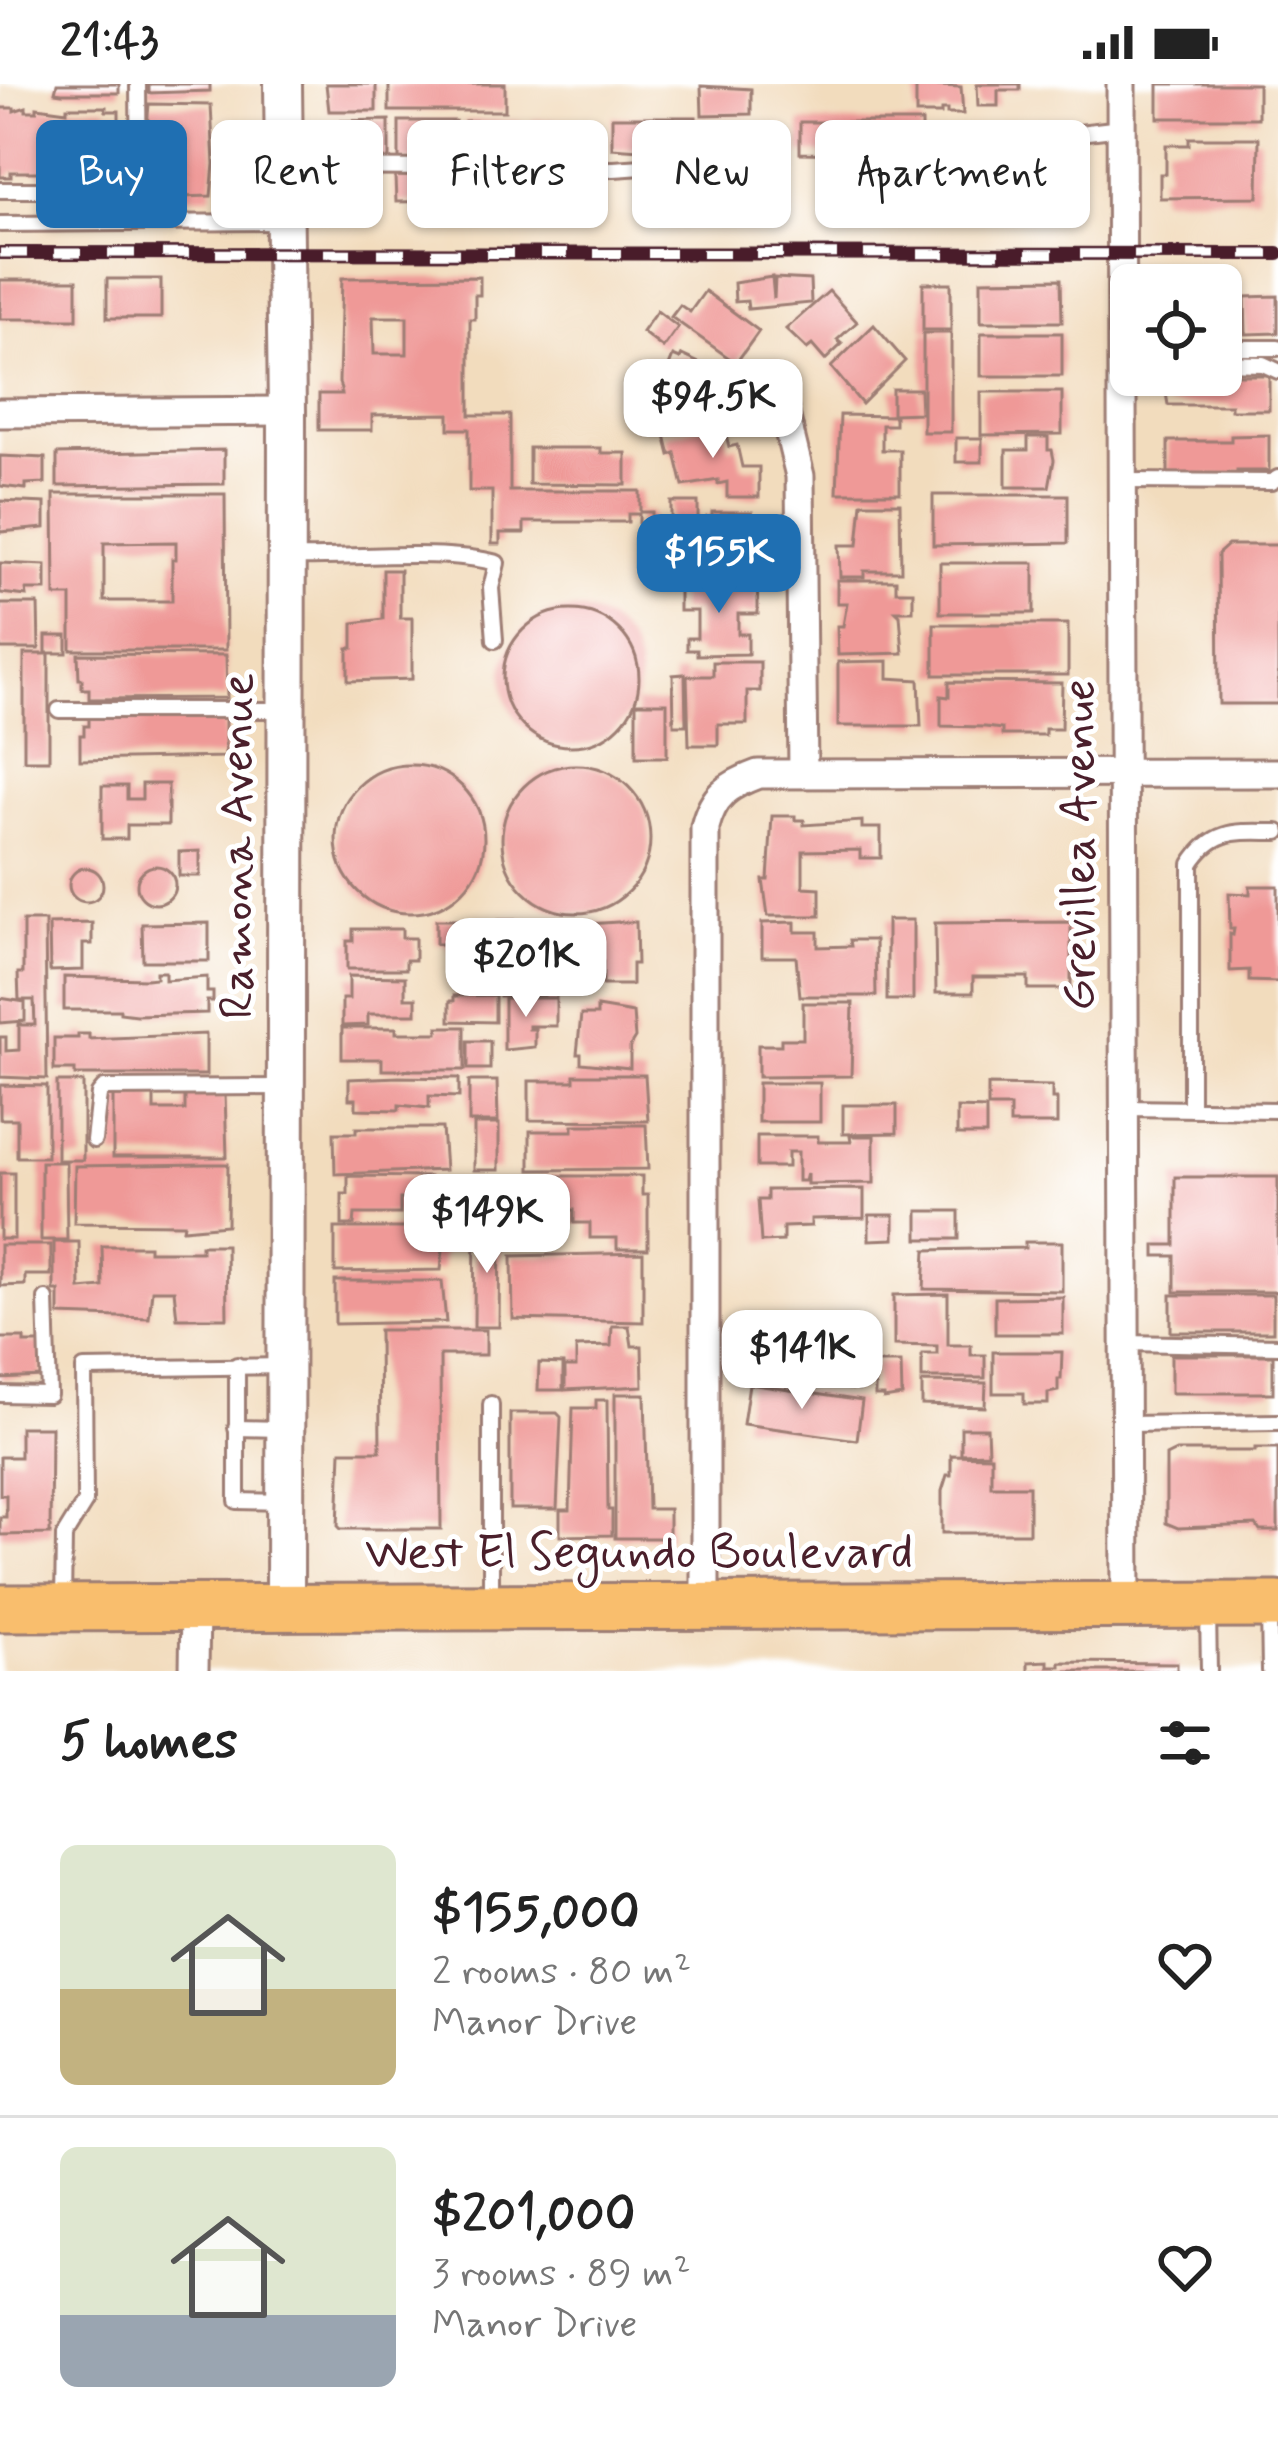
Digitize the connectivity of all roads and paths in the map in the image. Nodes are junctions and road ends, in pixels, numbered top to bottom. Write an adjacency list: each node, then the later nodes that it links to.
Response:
1 (138, 84): 9 (lane)
2 (284, 84): 4 (street, Ramona Avenue)
3 (1121, 84): 5 (street, Grevillea Avenue)
4 (284, 120)
5 (1121, 128): 6 (lane); 13 (street, Grevillea Avenue)
6 (1090, 132)
7 (383, 168): 8 (lane)
8 (632, 168)
9 (0, 190)
10 (211, 223): 11 (lane)
11 (0, 224)
12 (284, 228): 20 (street, Ramona Avenue)
13 (1125, 264)
14 (1278, 347): 15 (lane)
15 (1242, 348)
16 (1242, 364): 17 (lane)
17 (1278, 371)
18 (778, 385): 28 (street)
19 (1126, 396): 23 (street, Grevillea Avenue)
20 (287, 411): 21 (street); 24 (street, Ramona Avenue)
21 (0, 413)
22 (1278, 478): 23 (lane)
23 (1124, 481): 30 (street, Grevillea Avenue)
24 (287, 557): 25 (lane); 27 (street, Ramona Avenue)
25 (495, 640)
26 (59, 710): 27 (lane)
27 (286, 710): 32 (street, Ramona Avenue)
28 (803, 773): 30 (street); 52 (street)
29 (1278, 773): 30 (street)
30 (1125, 774): 33 (street, Grevillea Avenue)
31 (1278, 832): 34 (lane)
32 (286, 1087): 36 (lane); 41 (street, Ramona Avenue)
33 (1124, 1108): 34 (lane); 38 (street, Grevillea Avenue)
34 (1191, 1108): 35 (lane)
35 (1278, 1110)
36 (94, 1140)
37 (46, 1299): 42 (lane)
38 (1126, 1343): 39 (lane); 45 (street, Grevillea Avenue)
39 (1278, 1346)
40 (237, 1365): 41 (lane); 46 (lane); 57 (lane)
41 (286, 1366): 47 (street, Ramona Avenue)
42 (0, 1394)
43 (491, 1404): 55 (lane)
44 (1278, 1422): 45 (lane)
45 (1126, 1424): 49 (street, Grevillea Avenue)
46 (236, 1428): 47 (lane); 48 (lane)
47 (286, 1429): 48 (street, Ramona Avenue)
48 (285, 1502): 54 (street, Ramona Avenue)
49 (1126, 1605): 50 (main road, West El Segundo Boulevard); 52 (main road, West El Segundo Boulevard)
50 (1208, 1605): 51 (main road, West El Segundo Boulevard); 59 (lane)
51 (1274, 1605): 60 (lane)
52 (705, 1606): 55 (main road, West El Segundo Boulevard)
53 (195, 1607): 54 (main road, West El Segundo Boulevard); 57 (main road, West El Segundo Boulevard); 58 (street)
54 (285, 1607): 55 (main road, West El Segundo Boulevard)
55 (491, 1607)
56 (0, 1608): 57 (main road, West El Segundo Boulevard)
57 (62, 1608)
58 (194, 1671)
59 (1209, 1671)
60 (1270, 1671)

